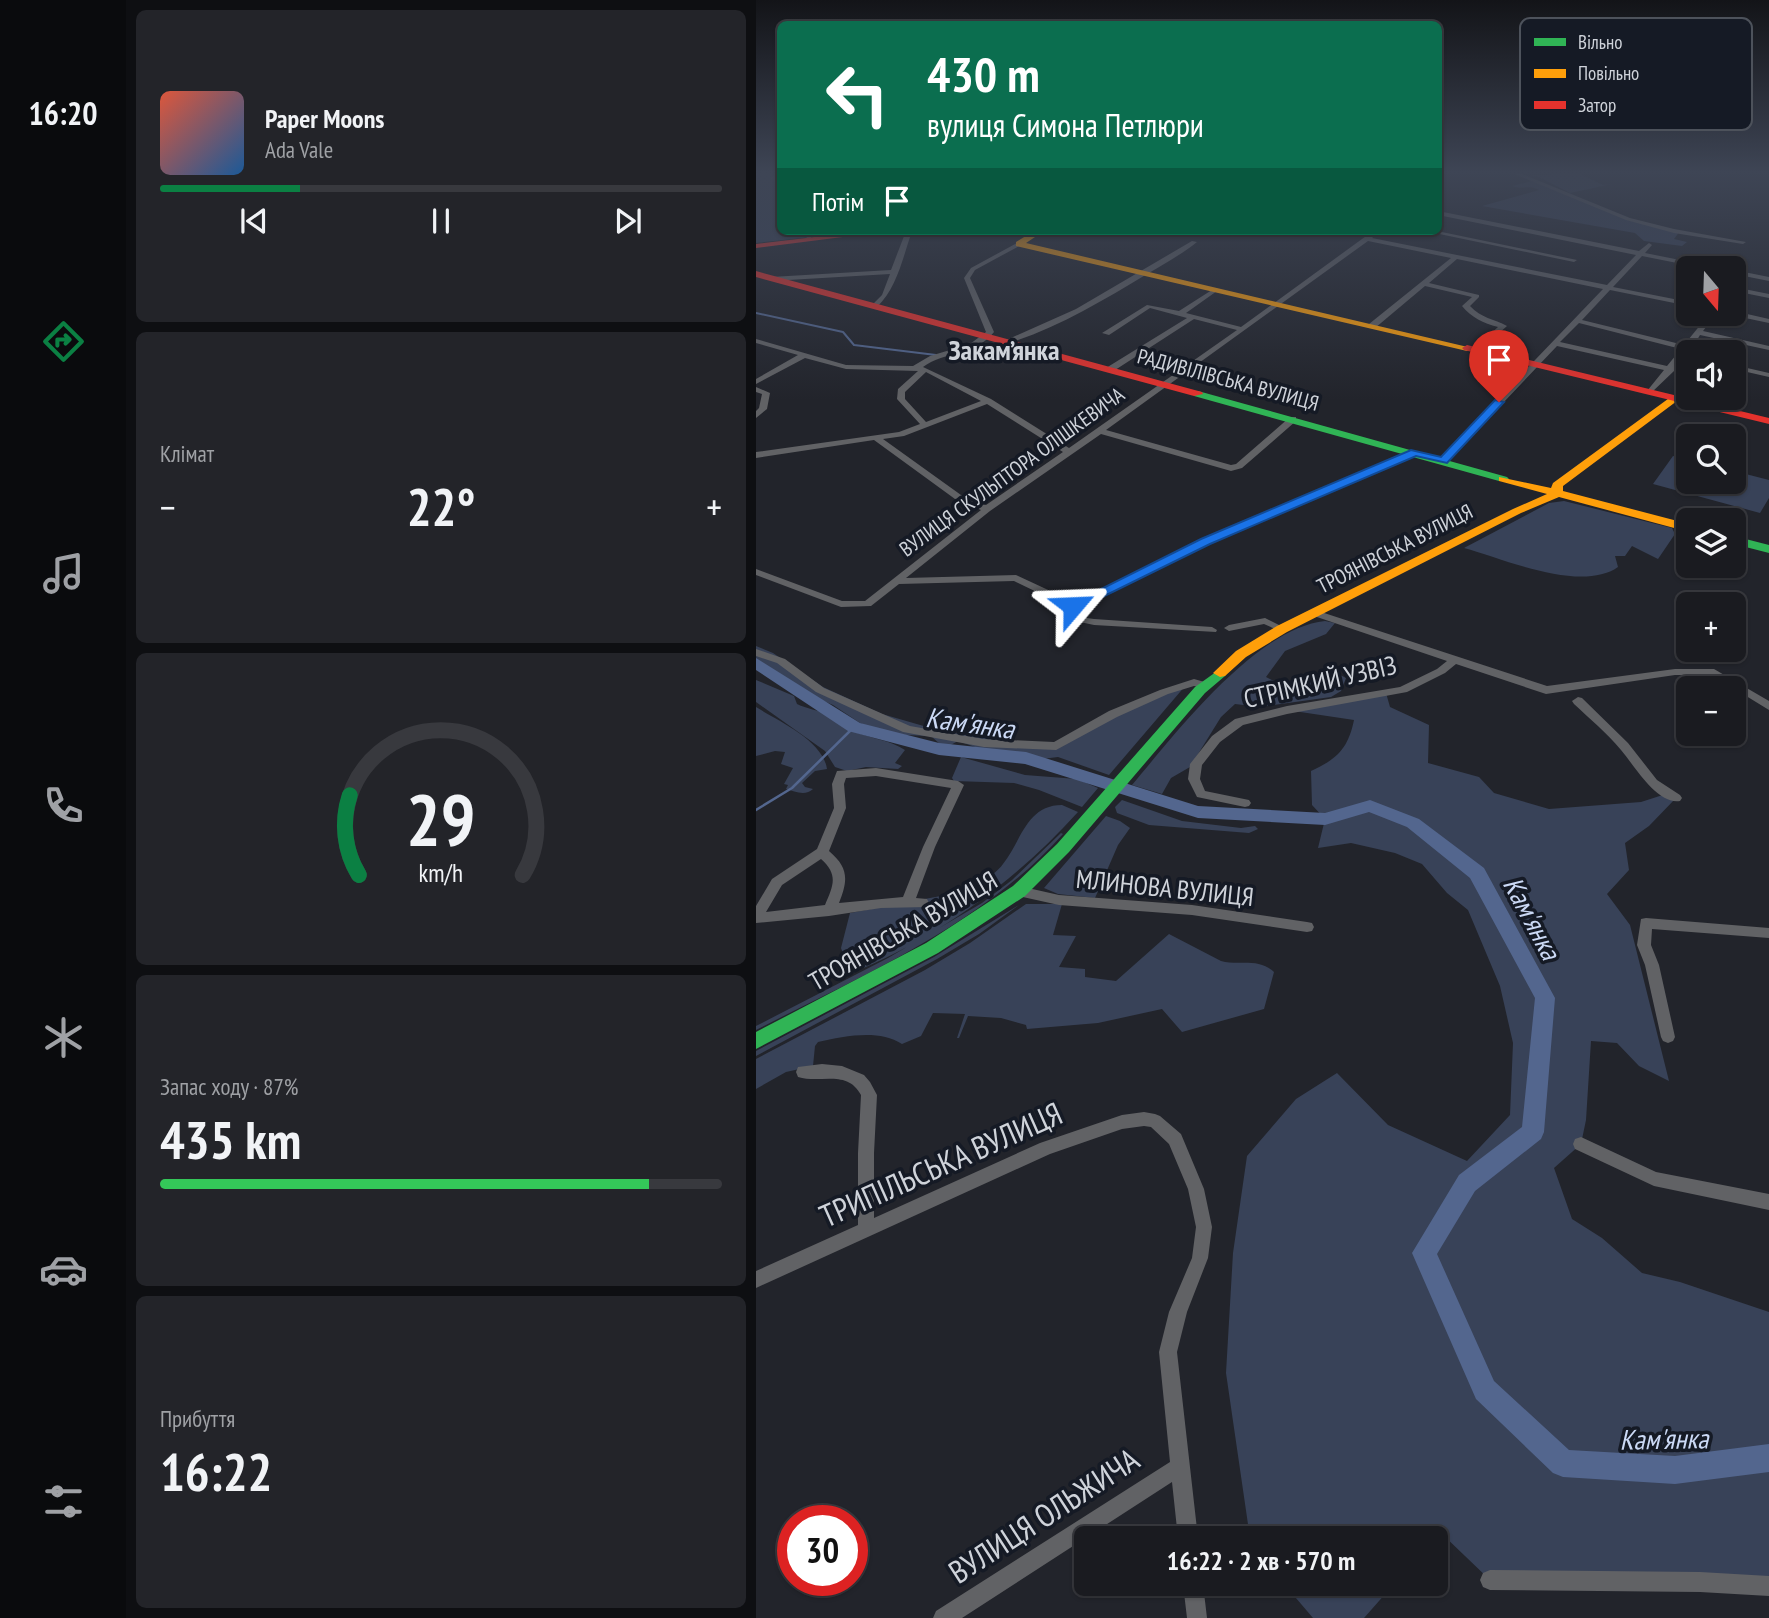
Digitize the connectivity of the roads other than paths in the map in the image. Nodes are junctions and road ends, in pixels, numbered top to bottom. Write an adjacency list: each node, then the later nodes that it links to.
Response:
1 (903, 249): 16 (street)
2 (1011, 249): 39 (street)
3 (1038, 249): 17 (street)
4 (1183, 249): 17 (street)
5 (1355, 249): 27 (street, ВУЛИЦЯ СКУЛЬПТОРА ОЛІШКЕВИЧА)
6 (1414, 249): 12 (street)
7 (1517, 249): 11 (street)
8 (1619, 249): 10 (street)
9 (1646, 249): 10 (street)
10 (1642, 253): 14 (street); 22 (street)
11 (1550, 255): 13 (street); 15 (street)
12 (1456, 257): 15 (street); 21 (street)
13 (1574, 260)
14 (1676, 260)
15 (1532, 271): 22 (street)
16 (895, 272): 19 (street); 28 (street)
17 (1142, 273): 23 (street); 42 (street)
18 (1746, 274): 20 (street)
19 (764, 276): 28 (street, РАДИВІЛІВСЬКА ВУЛИЦЯ)
20 (1769, 279)
21 (1424, 284): 34 (street); 45 (street)
22 (1610, 287): 26 (street); 32 (street)
23 (1215, 290): 27 (street); 29 (street)
24 (1746, 291): 25 (street)
25 (1769, 296)
26 (1676, 301)
27 (1276, 304): 34 (street); 36 (street, ВУЛИЦЯ СКУЛЬПТОРА ОЛІШКЕВИЧА)
28 (875, 306): 39 (street, РАДИВІЛІВСЬКА ВУЛИЦЯ)
29 (1180, 314): 31 (street); 37 (street)
30 (1746, 316): 33 (street)
31 (1193, 317): 36 (street); 52 (street)
32 (1579, 321): 43 (street); 46 (street)
33 (1769, 321)
34 (1372, 326): 45 (street)
35 (1705, 326): 38 (street)
36 (1242, 328): 56 (street, ВУЛИЦЯ СКУЛЬПТОРА ОЛІШКЕВИЧА)
37 (1106, 333)
38 (1700, 333): 40 (street); 44 (street)
39 (987, 337): 42 (street, РАДИВІЛІВСЬКА ВУЛИЦЯ); 50 (street)
40 (1695, 340)
41 (756, 341): 47 (street)
42 (1006, 342): 52 (street, РАДИВІЛІВСЬКА ВУЛИЦЯ)
43 (1557, 344): 48 (street); 51 (street)
44 (1769, 348)
45 (1478, 350): 48 (street)
46 (1676, 350)
47 (806, 354): 50 (street); 55 (street)
48 (1536, 363): 58 (street); 71 (street)
49 (1676, 364): 51 (street)
50 (920, 368): 60 (street); 65 (street)
51 (1671, 369): 58 (street)
52 (1109, 370): 56 (street, РАДИВІЛІВСЬКА ВУЛИЦЯ)
53 (1746, 370): 54 (street)
54 (1769, 375)
55 (756, 382)
56 (1164, 385): 63 (street, РАДИВІЛІВСЬКА ВУЛИЦЯ); 66 (street, ВУЛИЦЯ СКУЛЬПТОРА ОЛІШКЕВИЧА)
57 (756, 388): 62 (street)
58 (1651, 391): 59 (street)
59 (1676, 398): 72 (street, ТРОЯНІВСЬКА ВУЛИЦЯ)
60 (989, 401): 65 (street); 68 (street)
61 (1725, 410): 64 (street)
62 (756, 416)
63 (1293, 419): 66 (street); 69 (street, РАДИВІЛІВСЬКА ВУЛИЦЯ)
64 (1769, 421)
65 (925, 425): 67 (street)
66 (1100, 431): 68 (street, ВУЛИЦЯ СКУЛЬПТОРА ОЛІШКЕВИЧА)
67 (877, 439): 70 (street); 73 (street)
68 (1069, 452): 73 (street, ВУЛИЦЯ СКУЛЬПТОРА ОЛІШКЕВИЧА)
69 (1415, 453): 71 (street, РАДИВІЛІВСЬКА ВУЛИЦЯ); 79 (street)
70 (756, 455)
71 (1443, 461): 72 (street, РАДИВІЛІВСЬКА ВУЛИЦЯ)
72 (1557, 494): 74 (street, РАДИВІЛІВСЬКА ВУЛИЦЯ); 80 (street, ТРОЯНІВСЬКА ВУЛИЦЯ)
73 (987, 509): 78 (street, ВУЛИЦЯ СКУЛЬПТОРА ОЛІШКЕВИЧА)
74 (1676, 525)
75 (1746, 543): 76 (street)
76 (1769, 549)
77 (756, 572): 78 (street, ВУЛИЦЯ СКУЛЬПТОРА ОЛІШКЕВИЧА)
78 (896, 581): 79 (street)
79 (1073, 606): 82 (street)
80 (1315, 613): 83 (street, ТРОЯНІВСЬКА ВУЛИЦЯ); 85 (street)
81 (1229, 628): 83 (street)
82 (1212, 629)
83 (1282, 629): 86 (street, ТРОЯНІВСЬКА ВУЛИЦЯ)
84 (756, 652): 86 (street)
85 (1455, 659): 88 (street); 92 (street, СТРІМКИЙ УЗВІЗ)
86 (1204, 685): 94 (street, ТРОЯНІВСЬКА ВУЛИЦЯ)
87 (1584, 687): 88 (street); 89 (street); 90 (street)
88 (1546, 690): 89 (street)
89 (1578, 701): 91 (street)
90 (1769, 706)
91 (1676, 798)
92 (1245, 803)
93 (822, 852): 95 (street); 95 (street); 96 (street)
94 (1019, 891): 97 (street, МЛИНОВА ВУЛИЦЯ); 100 (street, ТРОЯНІВСЬКА ВУЛИЦЯ)
95 (829, 911): 96 (street)
96 (756, 917)
97 (1307, 927)
98 (1769, 933): 99 (street)
99 (1668, 1037)
100 (756, 1041)
101 (803, 1072): 104 (street)
102 (1581, 1144): 103 (street)
103 (1769, 1202)
104 (866, 1231): 105 (street, ТРИПІЛЬСЬКА ВУЛИЦЯ); 106 (street, ТРИПІЛЬСЬКА ВУЛИЦЯ)
105 (756, 1280)
106 (1179, 1467): 107 (street); 111 (street, ВУЛИЦЯ ОЛЬЖИЧА)
107 (1186, 1526)
108 (1490, 1580): 109 (street)
109 (1769, 1586)
110 (1194, 1596): 112 (street)
111 (943, 1618)
112 (1197, 1618)

